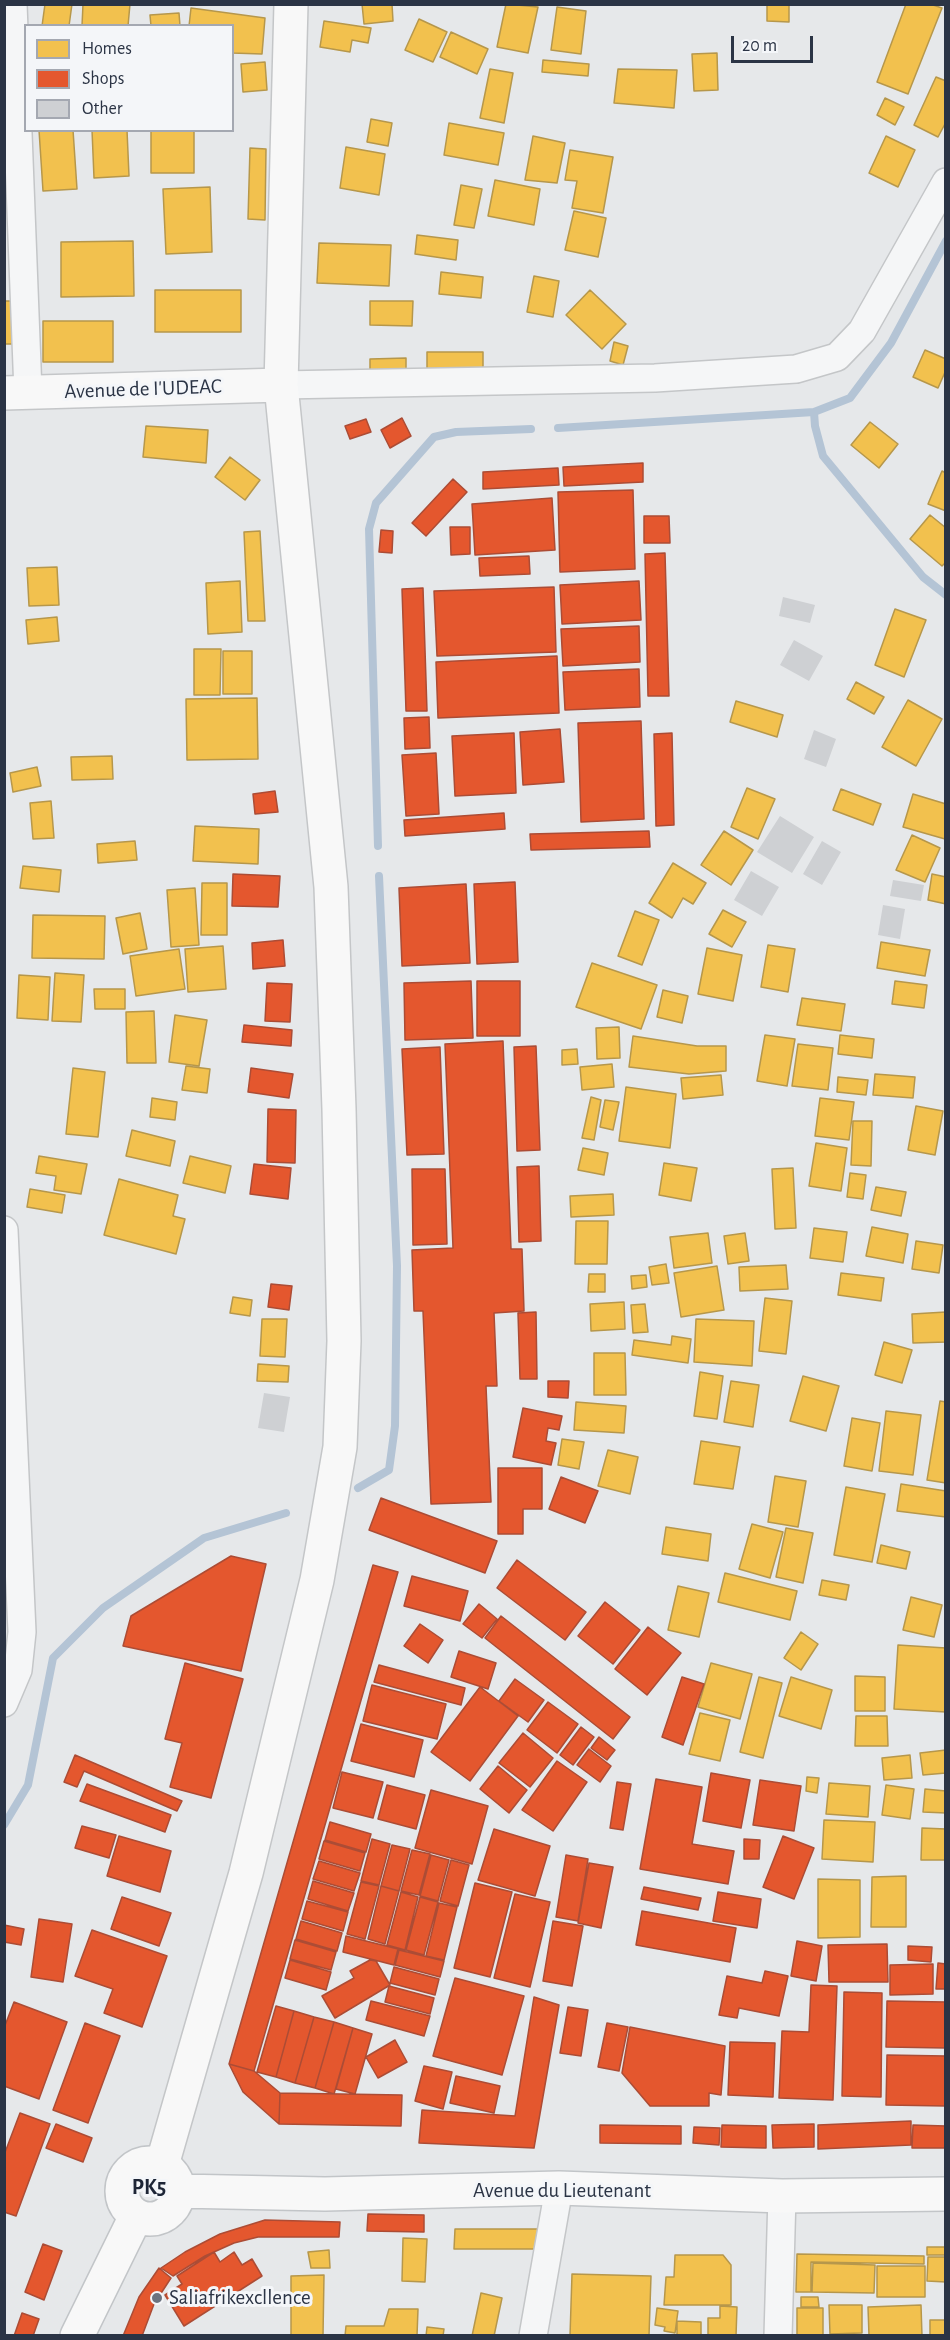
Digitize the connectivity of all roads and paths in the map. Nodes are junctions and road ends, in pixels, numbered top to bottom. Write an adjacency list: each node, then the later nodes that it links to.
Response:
1 (13, 4): 5 (street)
2 (291, 4): 4 (main road)
3 (945, 182): 4 (street)
4 (281, 385): 5 (main road, Avenue de I'UDEAC); 8 (main road)
5 (16, 393)
6 (4, 1230): 7 (street)
7 (4, 1703)
8 (170, 2178): 9 (main road, Avenue du Lieutenant); 12 (main road); 12 (main road)
9 (559, 2188): 11 (main road, Avenue du Lieutenant); 14 (street)
10 (945, 2194): 11 (main road, Avenue du Lieutenant)
11 (782, 2196): 15 (street)
12 (136, 2216): 13 (main road)
13 (76, 2336)
14 (533, 2336)
15 (778, 2336)

